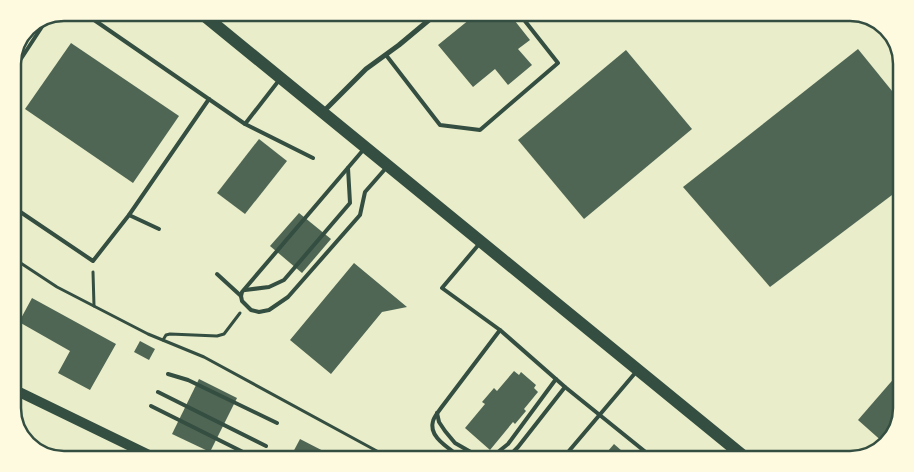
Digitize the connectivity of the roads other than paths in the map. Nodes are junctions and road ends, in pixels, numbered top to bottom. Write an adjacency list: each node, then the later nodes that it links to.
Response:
1 (96, 21): 9 (lane)
2 (211, 21): 8 (main road)
3 (428, 21): 6 (street)
4 (525, 21): 6 (lane)
5 (42, 28): 7 (lane)
6 (386, 55): 10 (street)
7 (22, 58)
8 (281, 78): 10 (main road); 11 (lane)
9 (209, 99): 11 (lane); 17 (lane)
10 (322, 112): 12 (main road)
11 (245, 124): 13 (lane)
12 (366, 147): 14 (main road); 15 (lane)
13 (313, 158)
14 (388, 165): 19 (main road); 22 (lane)
15 (348, 168): 21 (lane); 21 (lane)
16 (21, 212): 17 (lane)
17 (129, 215): 18 (lane)
18 (159, 229)
19 (481, 241): 23 (lane); 24 (main road)
20 (217, 274): 22 (lane)
21 (245, 290): 22 (lane)
22 (241, 296)
23 (500, 330): 26 (lane); 31 (lane)
24 (638, 371): 32 (lane); 43 (main road)
25 (168, 374): 33 (lane)
26 (556, 380): 27 (lane); 39 (lane)
27 (566, 388): 32 (lane); 40 (lane)
28 (158, 392): 34 (lane)
29 (21, 393): 35 (main road)
30 (151, 406): 36 (lane)
31 (437, 413): 37 (lane); 38 (lane)
32 (600, 415): 41 (lane); 42 (lane)
33 (277, 423)
34 (266, 446)
35 (141, 451)
36 (239, 451)
37 (453, 451)
38 (470, 451)
39 (499, 451)
40 (514, 451)
41 (569, 451)
42 (645, 451)
43 (737, 451)

